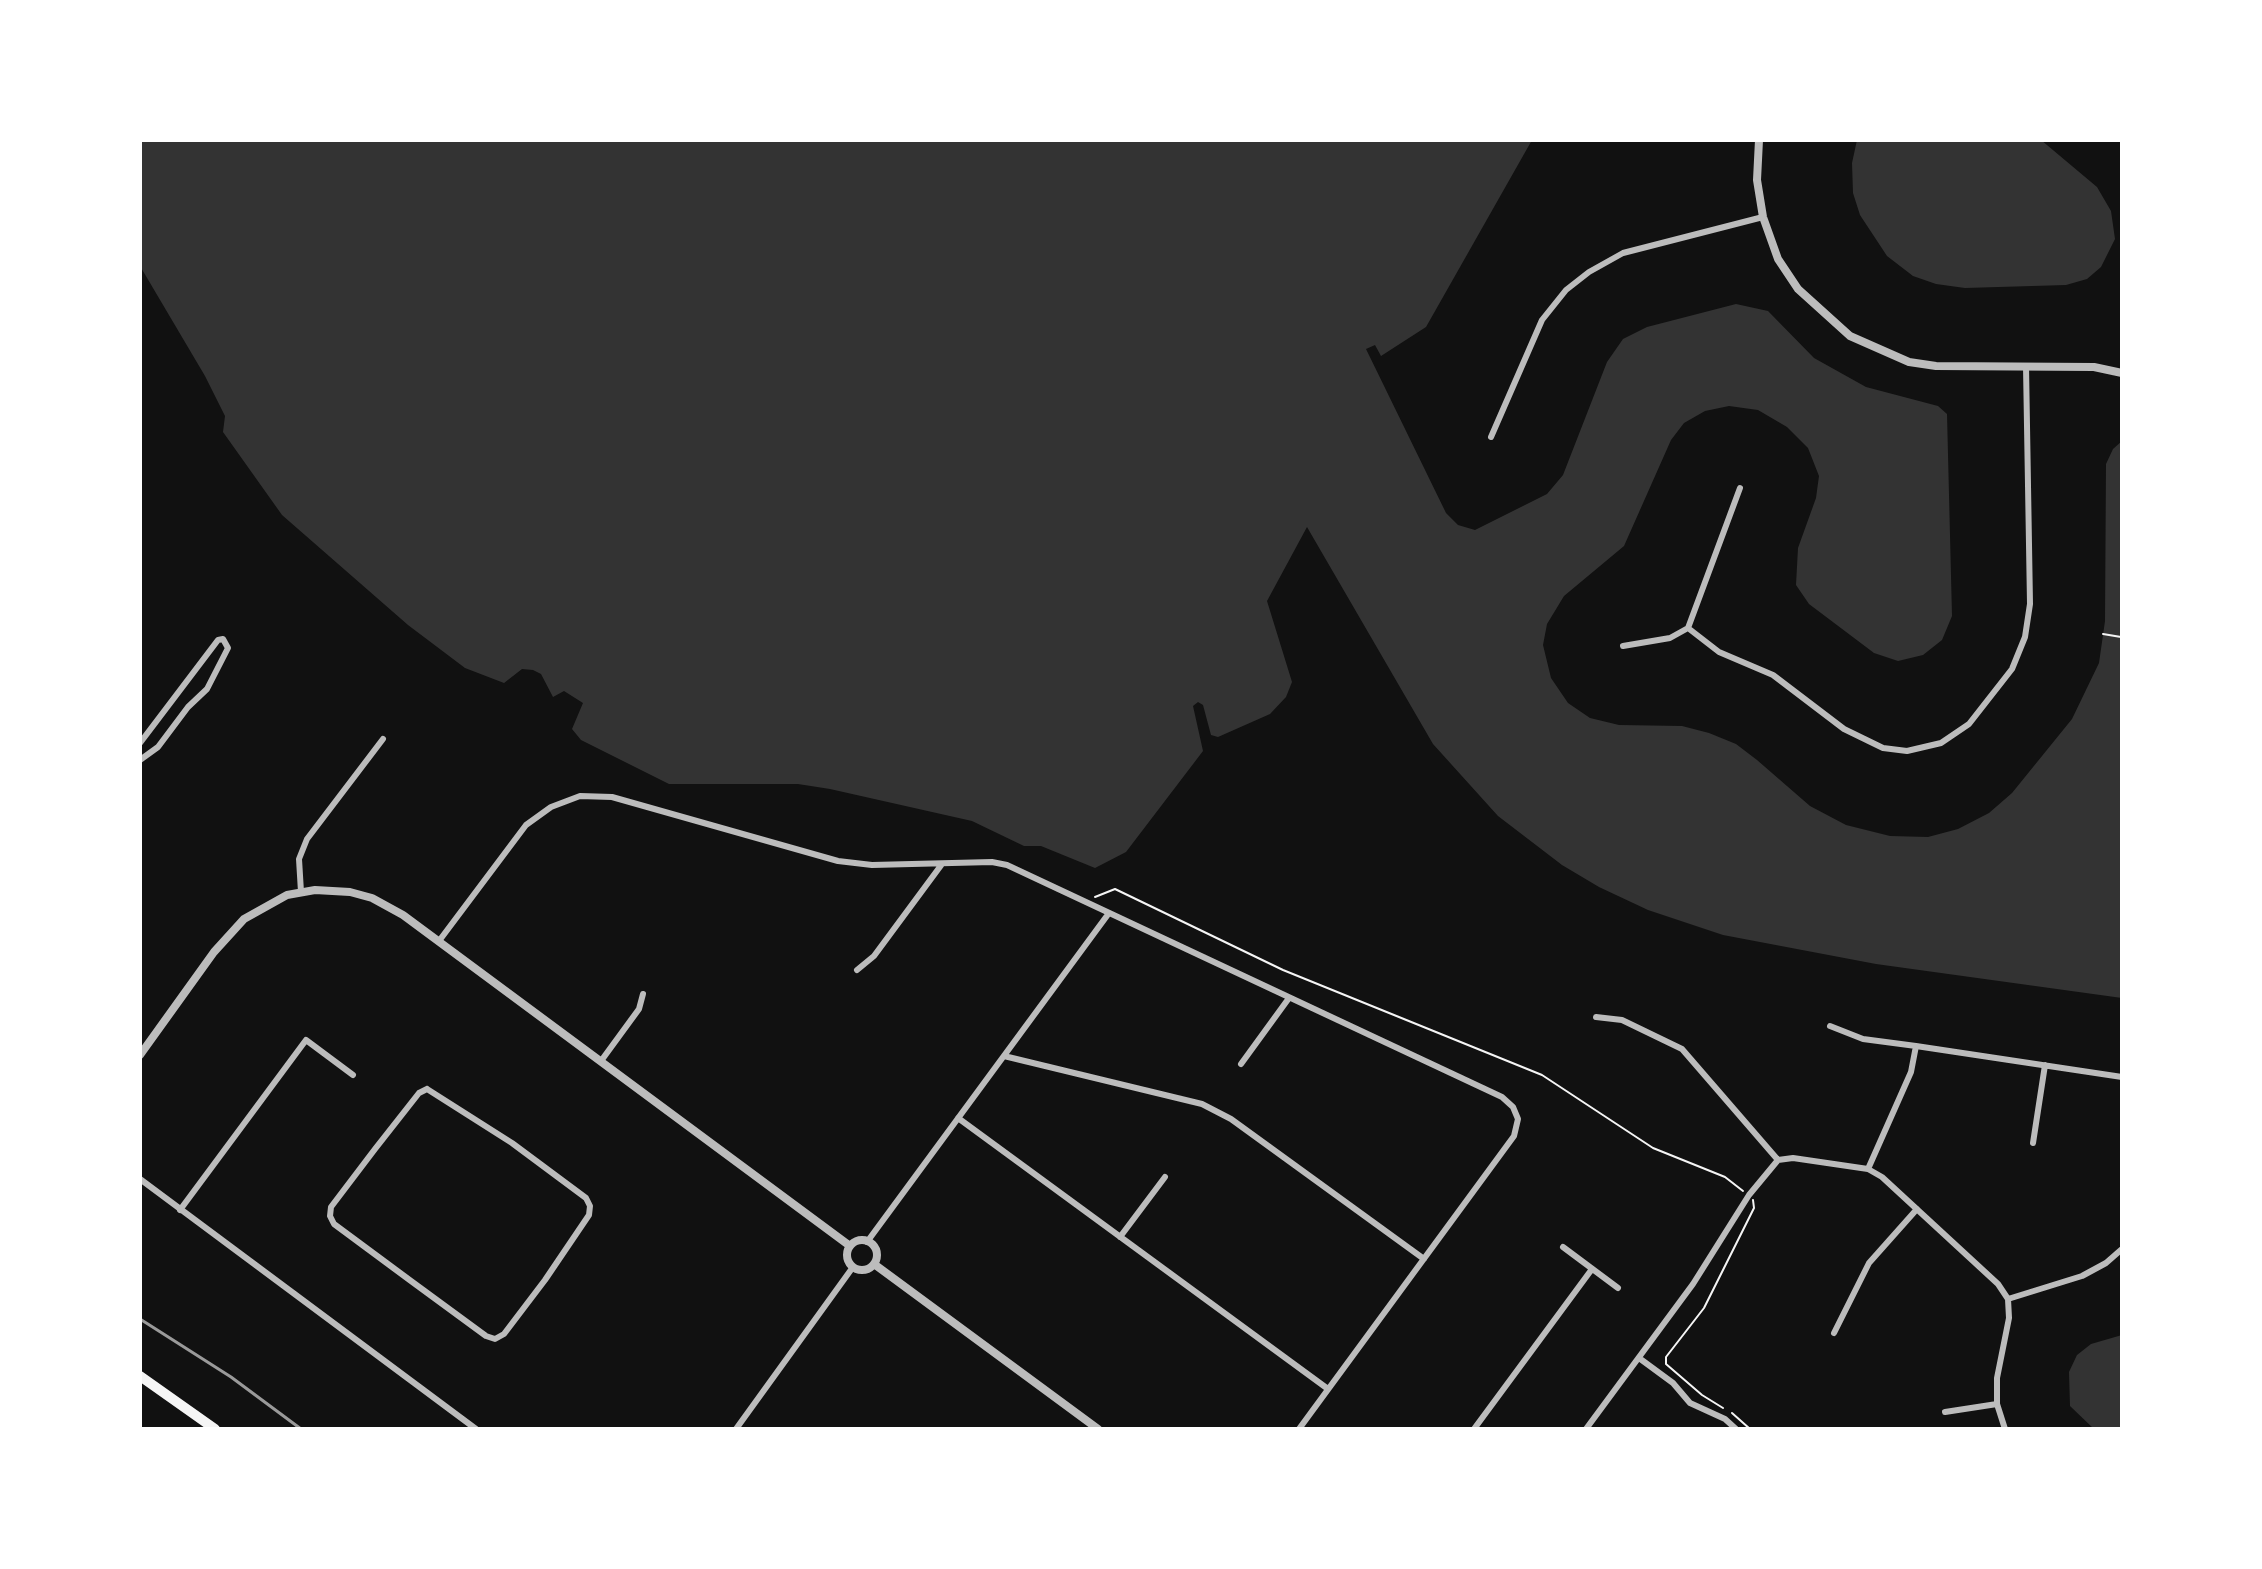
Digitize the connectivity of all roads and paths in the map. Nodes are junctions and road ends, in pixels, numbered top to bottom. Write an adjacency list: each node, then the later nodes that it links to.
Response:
1 (1759, 140): 2 (street)
2 (1763, 217): 3 (street); 5 (street)
3 (2026, 366): 4 (street); 7 (street)
4 (2122, 373)
5 (1491, 437)
6 (1740, 488): 7 (street)
7 (1688, 628): 10 (street)
8 (2103, 634): 9 (path)
9 (2121, 637)
10 (1623, 646)
11 (383, 739): 15 (street)
12 (140, 743): 13 (street)
13 (140, 760)
14 (942, 864): 17 (street); 18 (street); 19 (street)
15 (301, 892): 18 (street); 25 (street)
16 (1096, 897): 38 (path)
17 (1109, 913): 21 (street); 26 (street)
18 (439, 941): 27 (street)
19 (857, 970)
20 (643, 994): 27 (street)
21 (1289, 998): 28 (street); 47 (street)
22 (1596, 1017): 34 (street)
23 (1830, 1026): 24 (street)
24 (1916, 1046): 29 (street); 35 (street)
25 (140, 1055)
26 (1004, 1056): 32 (street); 47 (street)
27 (601, 1061): 44 (street)
28 (1241, 1064)
29 (2045, 1065): 31 (street); 33 (street)
30 (353, 1075): 40 (street)
31 (2122, 1077)
32 (958, 1118): 42 (street); 43 (street)
33 (2033, 1143)
34 (1778, 1160): 35 (street); 38 (street)
35 (1868, 1169): 39 (street)
36 (1165, 1177): 42 (street)
37 (140, 1179): 40 (street)
38 (1749, 1195): 54 (street); 67 (path)
39 (1917, 1209): 52 (street); 53 (street)
40 (180, 1210): 60 (street)
41 (330, 1216): 41 (street)
42 (1120, 1237): 56 (street)
43 (867, 1242): 44 (street); 48 (street)
44 (850, 1246): 49 (street)
45 (1563, 1247): 50 (street)
46 (2122, 1249): 52 (street)
47 (1424, 1259): 56 (street)
48 (874, 1264): 49 (street); 62 (street)
49 (853, 1267): 61 (street)
50 (1592, 1269): 51 (street); 64 (street)
51 (1618, 1288)
52 (2008, 1299): 57 (street)
53 (1834, 1333)
54 (1639, 1358): 65 (street); 66 (street)
55 (140, 1376): 59 (main road)
56 (1328, 1389): 63 (street)
57 (1997, 1404): 58 (street); 68 (street)
58 (1945, 1412)
59 (215, 1429)
60 (476, 1429)
61 (736, 1429)
62 (1098, 1429)
63 (1299, 1429)
64 (1474, 1429)
65 (1586, 1429)
66 (1736, 1429)
67 (1750, 1429)
68 (2005, 1429)

